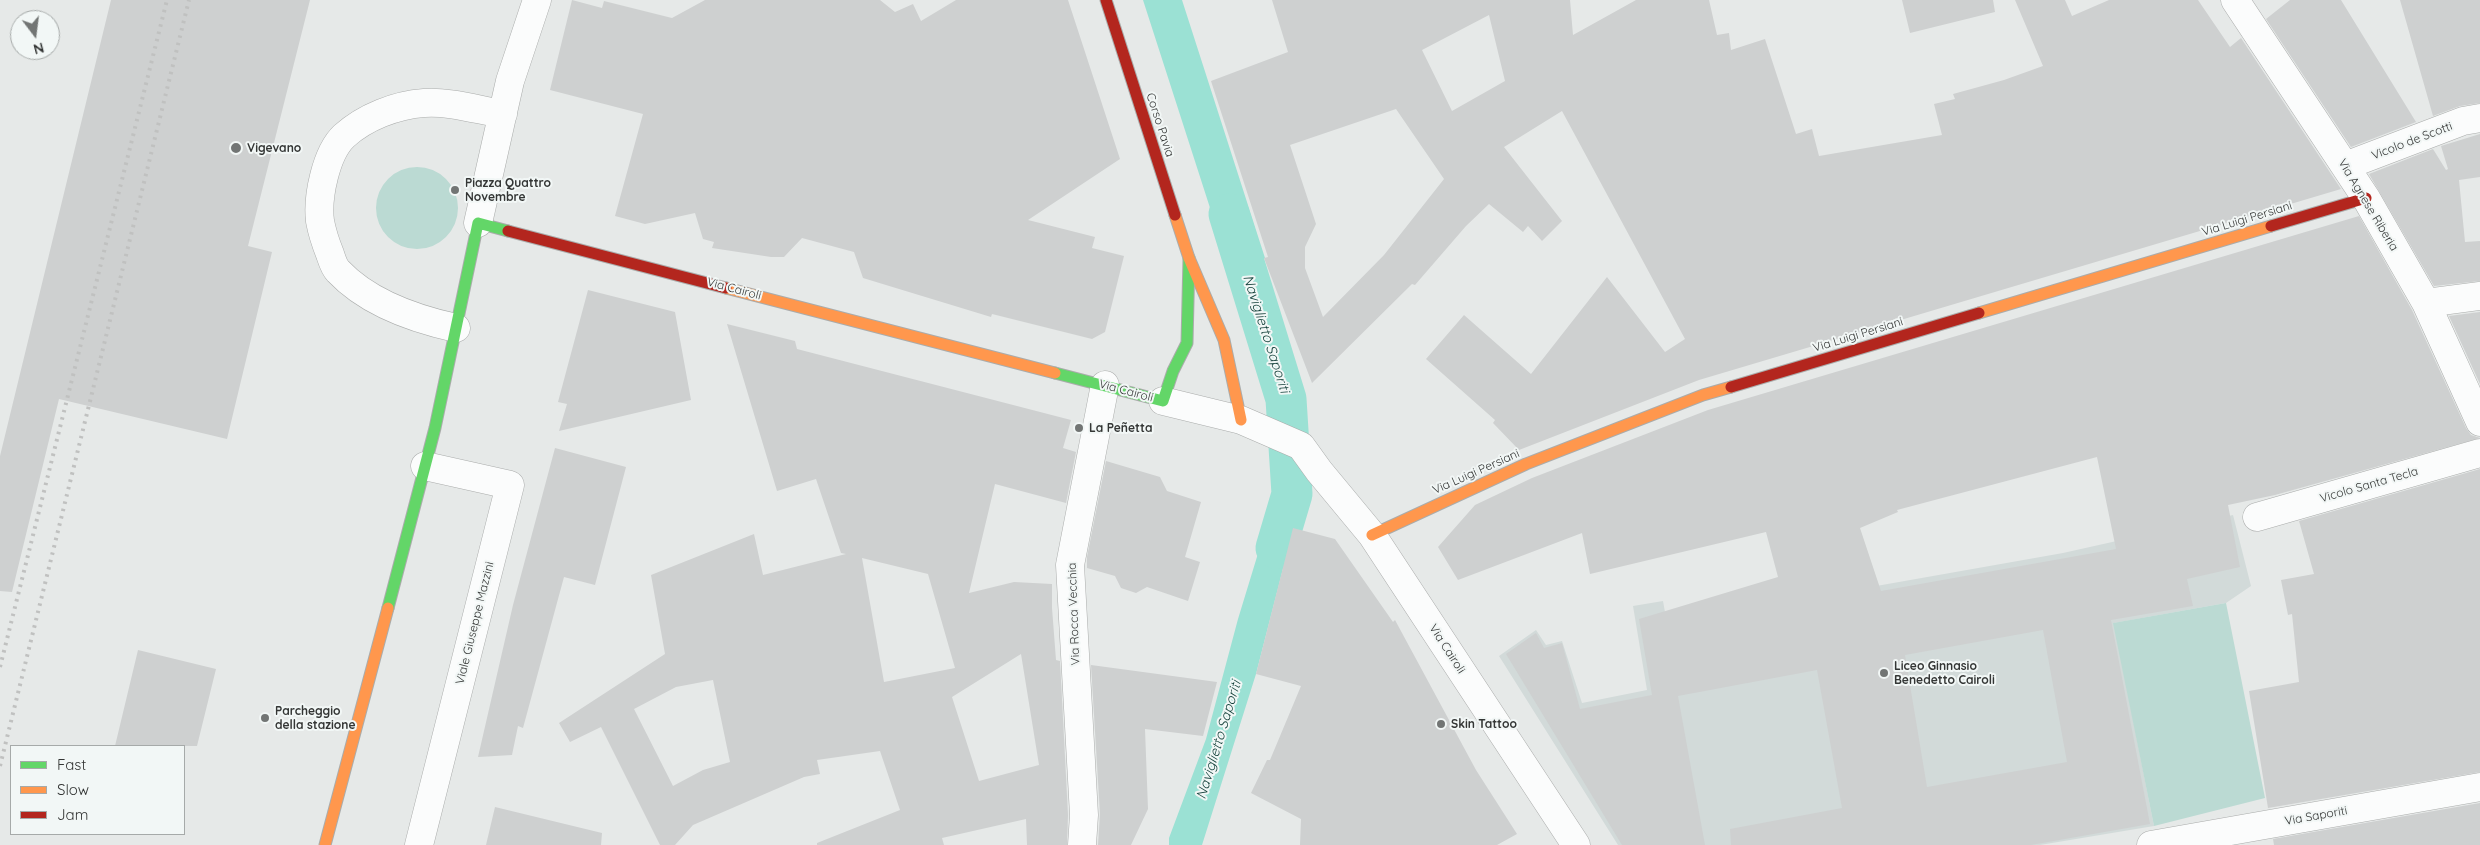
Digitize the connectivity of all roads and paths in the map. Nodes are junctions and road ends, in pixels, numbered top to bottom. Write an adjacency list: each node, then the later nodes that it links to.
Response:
1 (536, 0): 4 (street)
2 (1106, 0): 9 (street, Corso Pavia)
3 (2236, 0): 6 (street, Via Agnese Riberia)
4 (503, 114): 8 (street); 12 (street)
5 (2480, 118): 6 (street, Vicolo de Scotti)
6 (2345, 166): 7 (street, Via Agnese Riberia)
7 (2366, 198): 11 (street, Via Agnese Riberia); 20 (street, Via Luigi Persiani)
8 (478, 223): 12 (street); 13 (street, Via Cairoli)
9 (1189, 258): 14 (street, Corso Pavia); 15 (street, Corso Pavia)
10 (2480, 296): 11 (street)
11 (2426, 303): 16 (street, Via Agnese Riberia)
12 (456, 328): 18 (street)
13 (1105, 385): 14 (street, Via Cairoli); 24 (street, Via Rocca Vecchia)
14 (1163, 400): 15 (street, Via Cairoli)
15 (1241, 420): 20 (street, Via Cairoli)
16 (2480, 422)
17 (2480, 453): 19 (street, Vicolo Santa Tecla)
18 (425, 466): 22 (street); 23 (street, Viale Giuseppe Mazzini)
19 (2257, 517)
20 (1372, 535): 25 (street, Via Cairoli)
21 (2480, 787): 26 (street, Via Saporiti)
22 (325, 845)
23 (419, 845)
24 (1082, 845)
25 (1576, 845)
26 (2151, 845)

